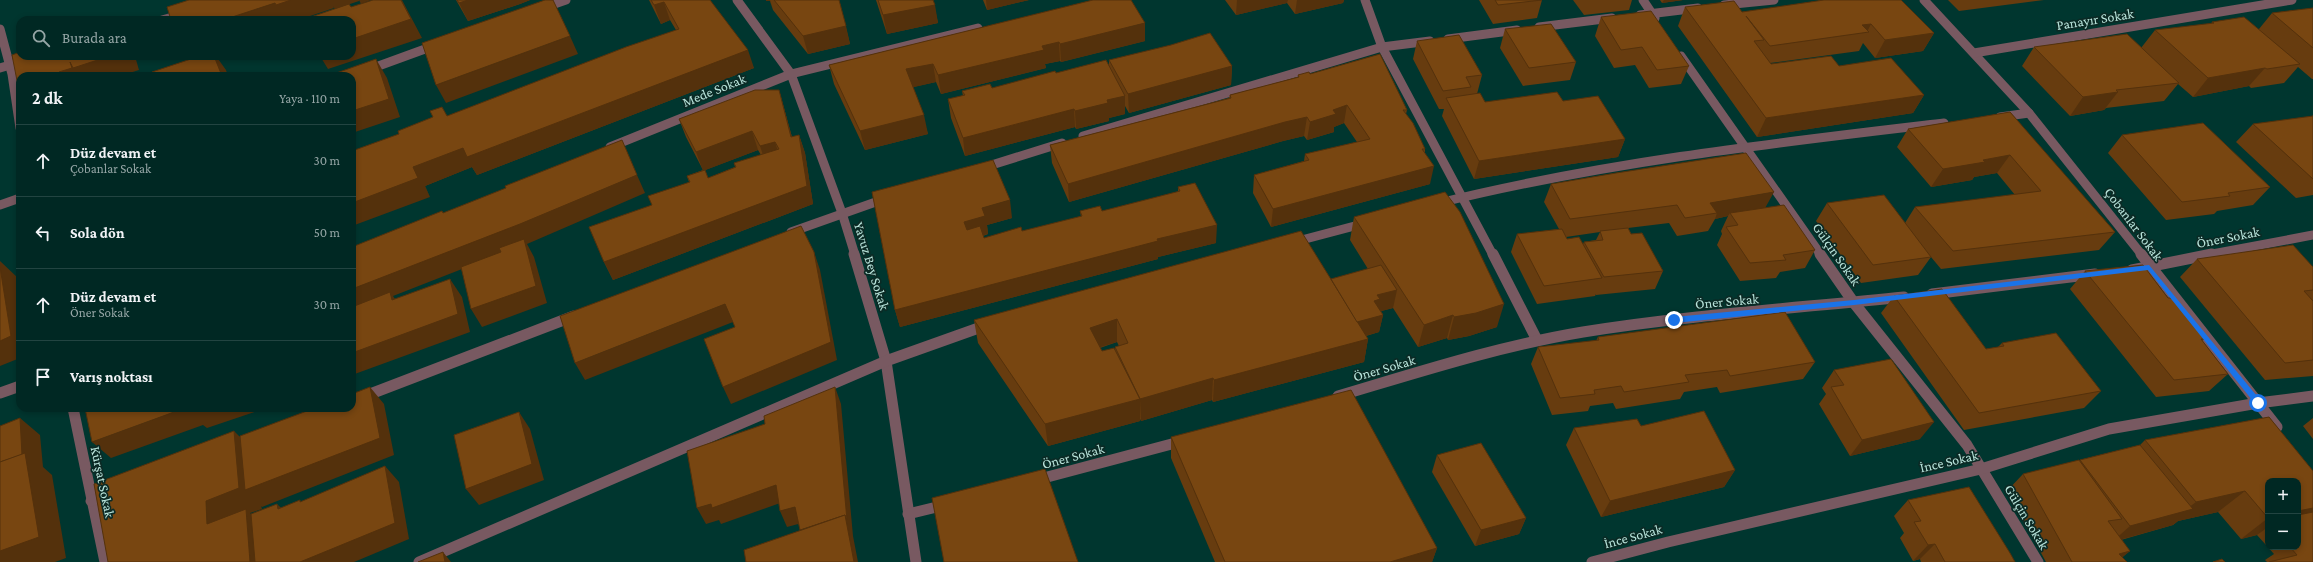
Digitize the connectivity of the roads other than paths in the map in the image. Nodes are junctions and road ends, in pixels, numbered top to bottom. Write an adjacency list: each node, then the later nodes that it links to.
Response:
1 (566, 0): 8 (street)
2 (737, 0): 23 (street, Yavuz Bey Sokak)
3 (1365, 0): 17 (street)
4 (1643, 0): 10 (street)
5 (1774, 0): 10 (street)
6 (1924, 0): 18 (street, Çobanlar Sokak)
7 (2292, 0): 18 (street, Panayır Sokak)
8 (537, 10)
9 (191, 11): 11 (street)
10 (1652, 13): 13 (street); 17 (street)
11 (175, 16)
12 (991, 25): 23 (street, Mede Sokak)
13 (1661, 26)
14 (0, 29): 20 (street)
15 (442, 43): 22 (street)
16 (1674, 45): 28 (street, Gülçin Sokak)
17 (1382, 47): 30 (street); 32 (street)
18 (1974, 52): 25 (street, Çobanlar Sokak)
19 (27, 60): 20 (street)
20 (10, 65): 21 (street); 24 (street)
21 (0, 68)
22 (356, 74)
23 (791, 74): 29 (street, Mede Sokak); 36 (street, Yavuz Bey Sokak)
24 (16, 103)
25 (2029, 113): 26 (street); 41 (street, Çobanlar Sokak)
26 (1990, 118)
27 (1950, 123): 28 (street)
28 (1745, 148): 32 (street); 44 (street, Gülçin Sokak)
29 (601, 151)
30 (972, 172)
31 (895, 196): 36 (street)
32 (1464, 197): 35 (street); 47 (street)
33 (16, 199): 34 (street)
34 (0, 205)
35 (1433, 205)
36 (842, 213): 39 (street); 48 (street, Yavuz Bey Sokak)
37 (1379, 220): 40 (street)
38 (2313, 234): 41 (street, Öner Sokak)
39 (783, 235)
40 (1288, 244)
41 (2149, 268): 42 (street, Öner Sokak); 54 (street, Çobanlar Sokak)
42 (2118, 271)
43 (2102, 273): 44 (street, Öner Sokak)
44 (1854, 303): 47 (street, Öner Sokak); 58 (street, Gülçin Sokak)
45 (582, 312): 52 (street)
46 (999, 320): 48 (street)
47 (1537, 340): 53 (street, Öner Sokak)
48 (886, 361): 63 (street, Yavuz Bey Sokak); 65 (street)
49 (16, 388): 50 (street)
50 (0, 394)
51 (2313, 396): 54 (street, İnce Sokak)
52 (356, 399)
53 (1329, 399)
54 (2258, 403): 56 (street, Çobanlar Sokak); 58 (street, İnce Sokak)
55 (74, 412): 61 (street, Kürşat Sokak)
56 (2281, 432)
57 (1192, 438): 59 (street, Öner Sokak)
58 (1981, 469): 67 (street, İnce Sokak); 68 (street, Gülçin Sokak)
59 (1023, 484)
60 (121, 490): 61 (street)
61 (91, 501): 64 (street, Kürşat Sokak)
62 (954, 502): 63 (street)
63 (908, 514): 66 (street, Yavuz Bey Sokak)
64 (105, 562)
65 (419, 562)
66 (916, 562)
67 (1592, 562)
68 (2038, 562)

